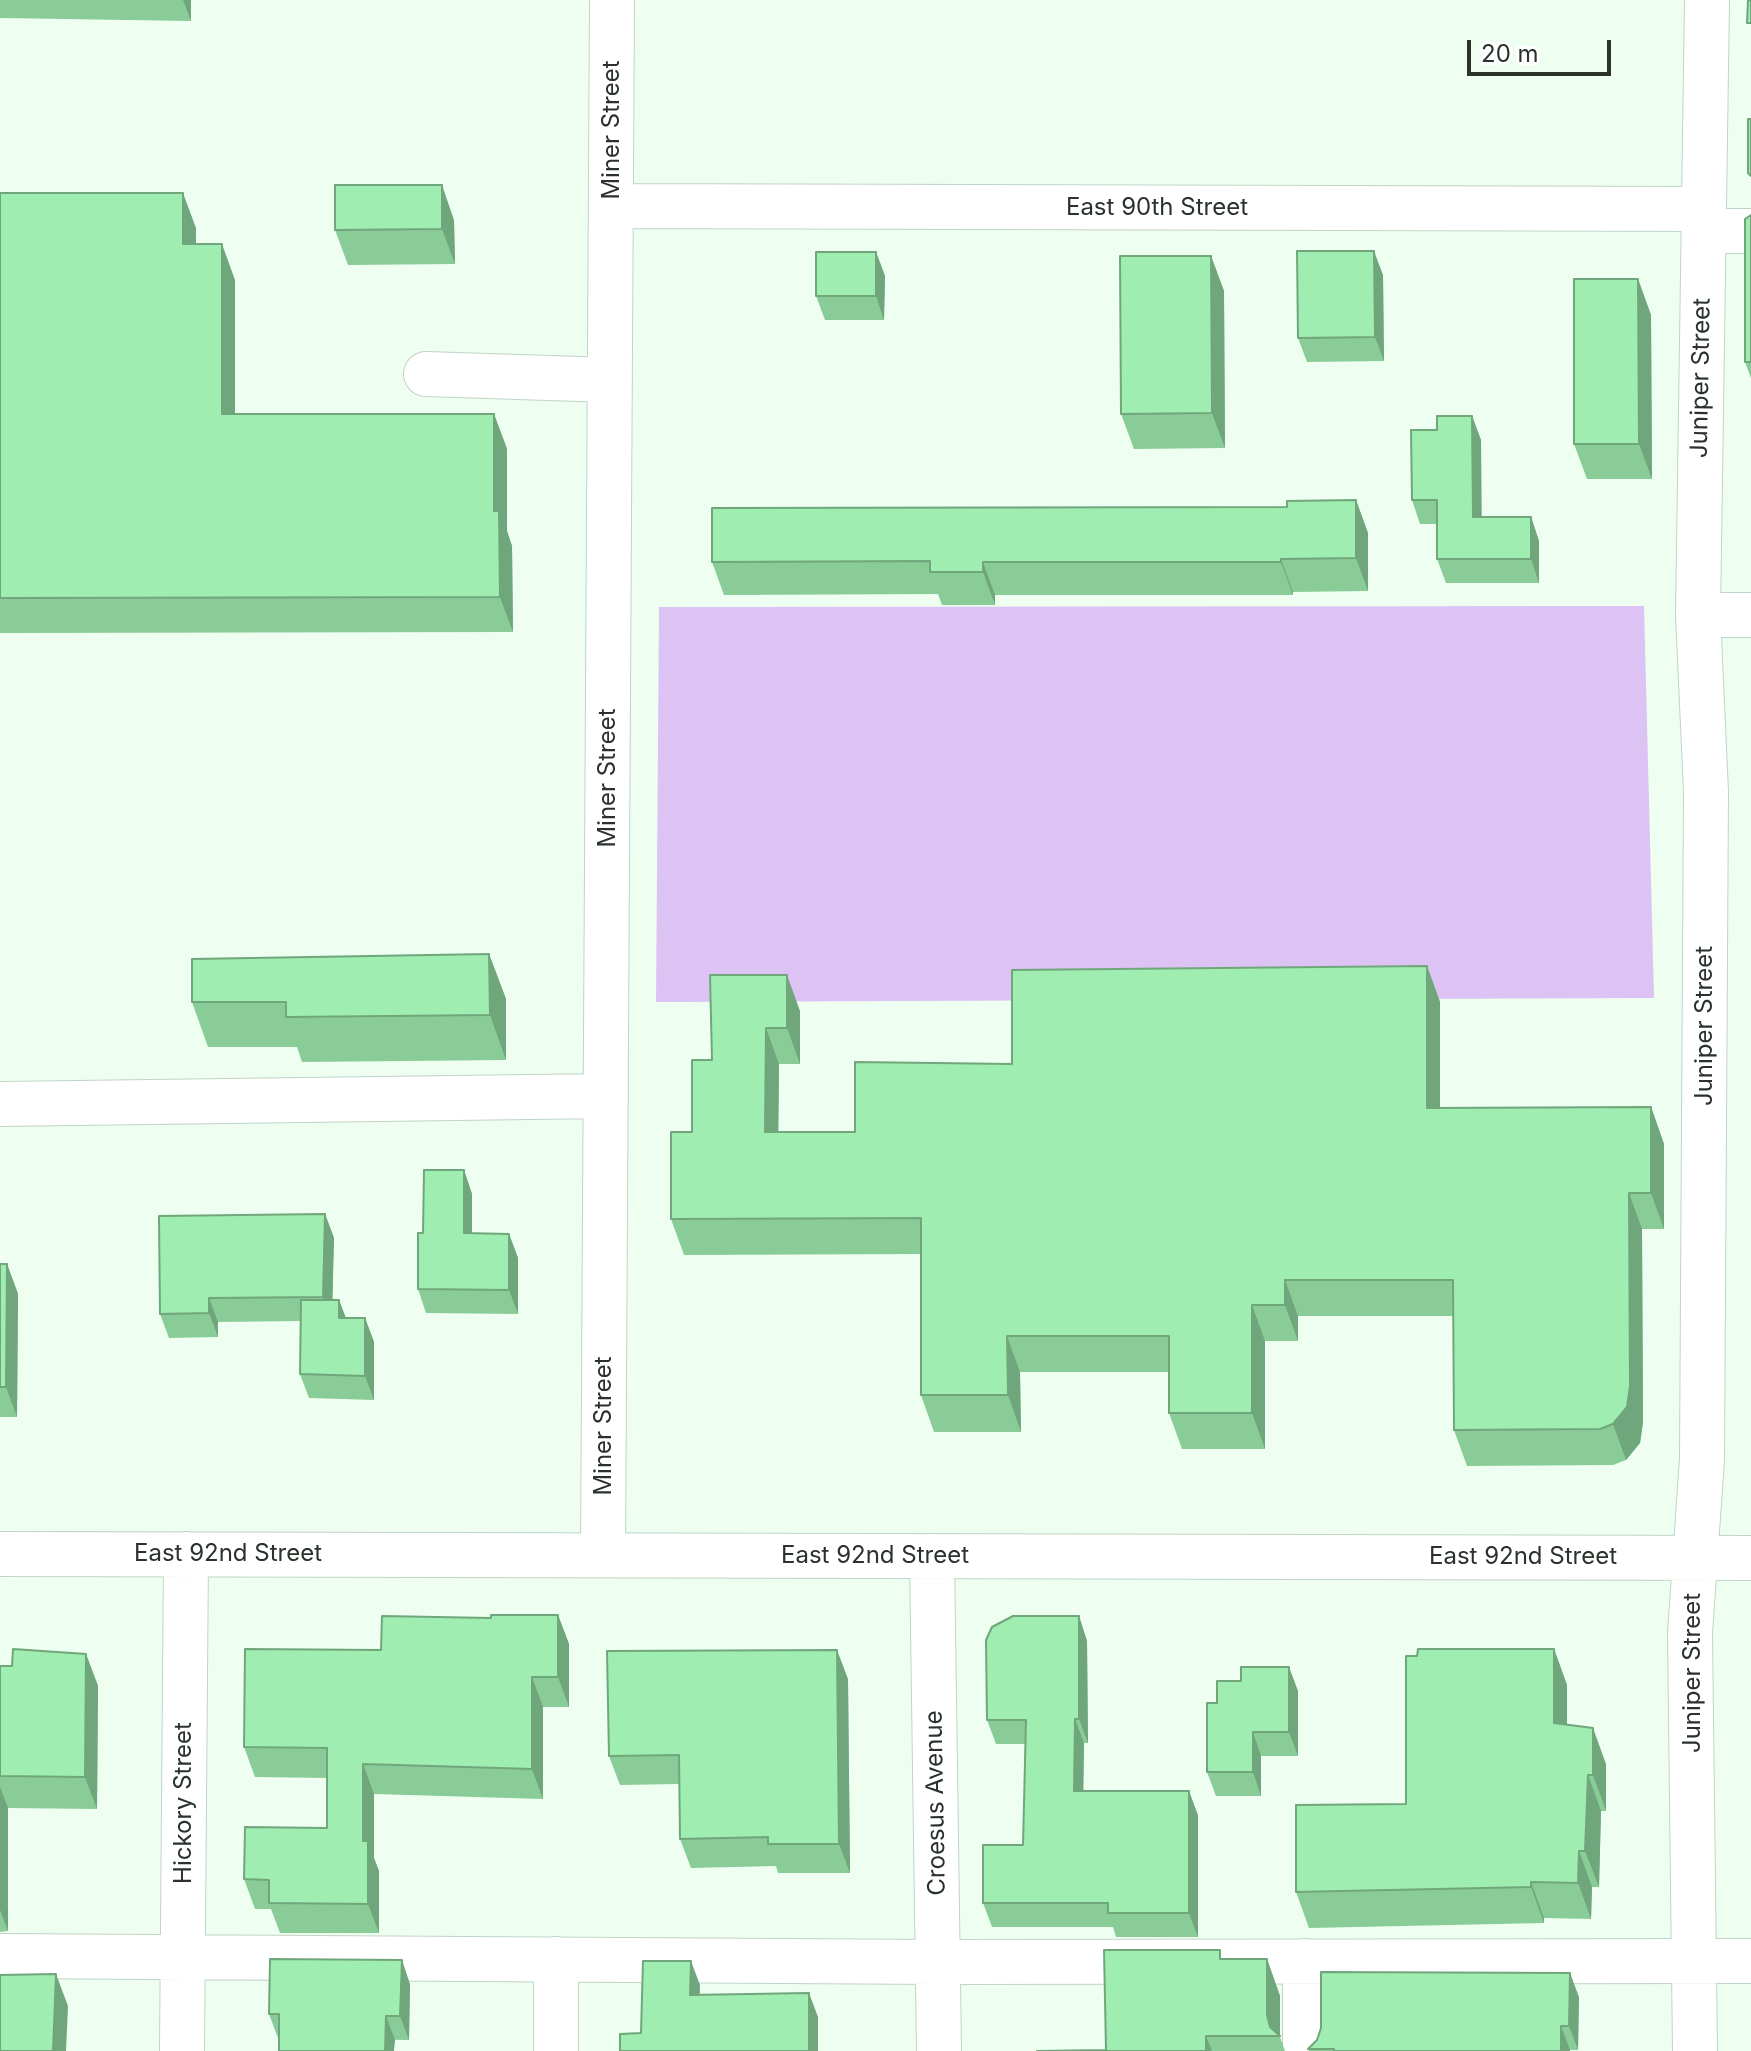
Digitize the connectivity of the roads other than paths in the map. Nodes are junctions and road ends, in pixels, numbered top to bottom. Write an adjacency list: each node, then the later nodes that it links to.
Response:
1 (612, 0): 3 (street, Miner Street)
2 (1707, 0): 4 (street, Juniper Street)
3 (611, 206): 4 (street, East 90th Street); 7 (street, Miner Street)
4 (1704, 220): 5 (street, East 90th Street); 8 (street, Juniper Street)
5 (1751, 231)
6 (426, 374): 7 (street)
7 (610, 380): 10 (street, Miner Street)
8 (1698, 615): 9 (street); 16 (street, Juniper Street)
9 (1751, 615)
10 (606, 1096): 11 (street); 14 (street, Miner Street)
11 (0, 1104)
12 (0, 1554): 13 (street, East 92nd Street)
13 (186, 1554): 14 (street, East 92nd Street); 19 (street, Hickory Street)
14 (603, 1555): 15 (street, East 92nd Street)
15 (932, 1556): 16 (street, East 92nd Street); 24 (street, Croesus Avenue)
16 (1694, 1558): 17 (street, East 92nd Street); 21 (street, Juniper Street)
17 (1751, 1558)
18 (0, 1956): 19 (street)
19 (182, 1956): 20 (street); 25 (street, Hickory Street)
20 (556, 1959): 24 (street); 26 (street)
21 (1696, 1960): 22 (street); 23 (street); 29 (street, Juniper Street)
22 (1305, 1961): 24 (street); 28 (street)
23 (1751, 1961)
24 (939, 1962): 27 (street, Croesus Avenue)
25 (182, 2051)
26 (556, 2051)
27 (939, 2051)
28 (1305, 2051)
29 (1695, 2051)

